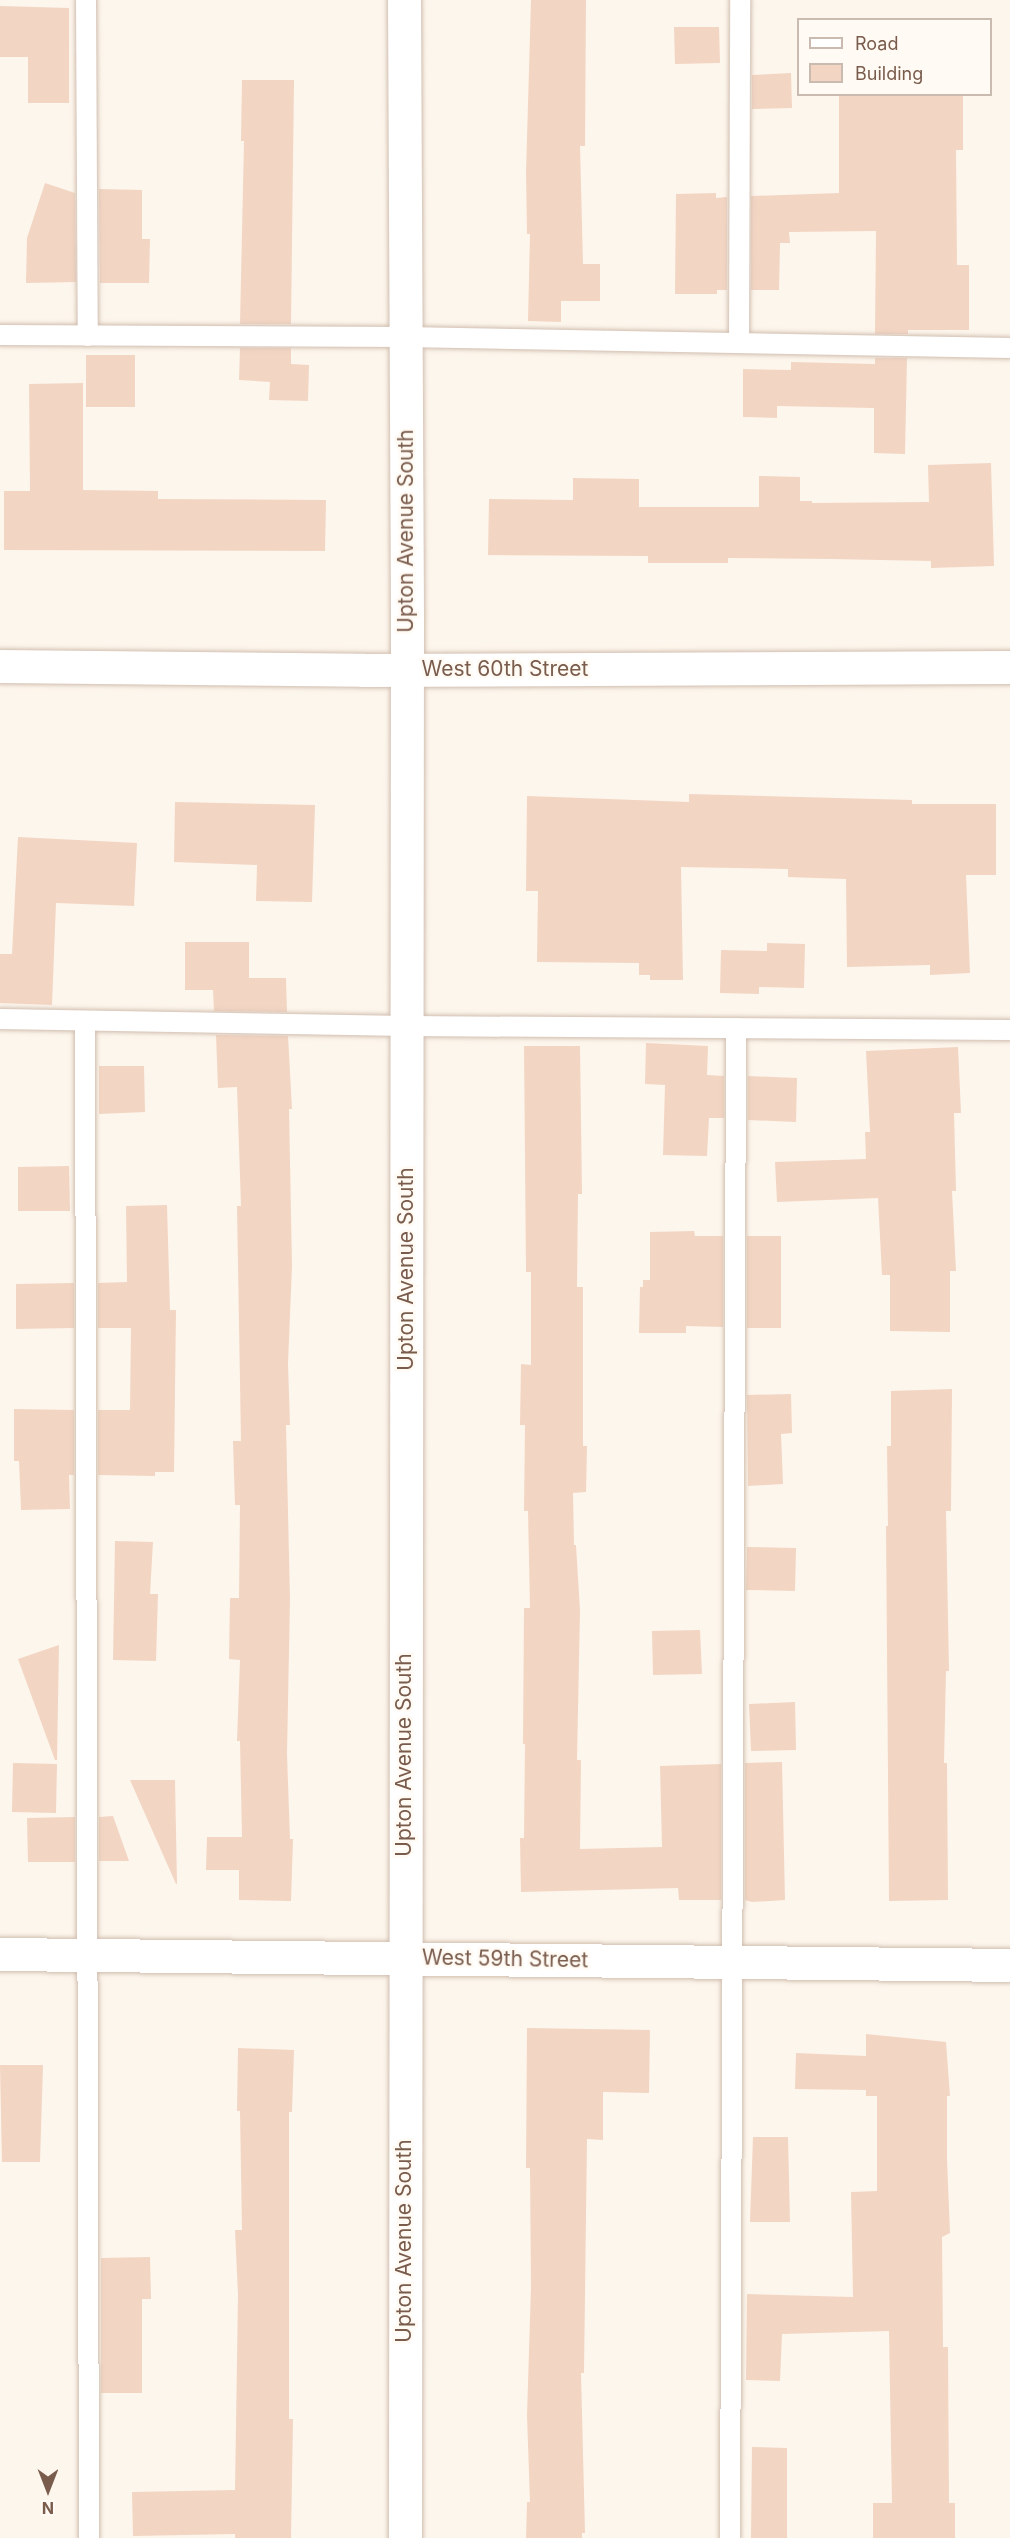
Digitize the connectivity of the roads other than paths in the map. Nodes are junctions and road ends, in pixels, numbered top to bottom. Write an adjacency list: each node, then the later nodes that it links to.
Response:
1 (86, 0): 5 (lane)
2 (404, 0): 6 (street, Upton Avenue South)
3 (740, 0): 7 (lane)
4 (0, 336): 5 (lane)
5 (88, 336): 6 (lane)
6 (404, 337): 7 (lane); 11 (street, Upton Avenue South)
7 (739, 343): 8 (lane)
8 (1010, 348)
9 (0, 666): 11 (street, West 60th Street)
10 (1010, 668): 11 (street, West 60th Street)
11 (406, 669): 14 (street, Upton Avenue South)
12 (0, 1019): 13 (lane)
13 (85, 1020): 14 (lane); 18 (lane)
14 (406, 1026): 15 (lane); 19 (street, Upton Avenue South)
15 (736, 1028): 16 (lane); 20 (lane)
16 (1010, 1030)
17 (0, 1954): 18 (street, West 59th Street)
18 (87, 1955): 19 (street, West 59th Street); 22 (lane)
19 (404, 1958): 20 (street, West 59th Street); 23 (street, Upton Avenue South)
20 (733, 1961): 21 (street, West 59th Street); 24 (lane)
21 (1010, 1965)
22 (89, 2538)
23 (405, 2538)
24 (730, 2538)

